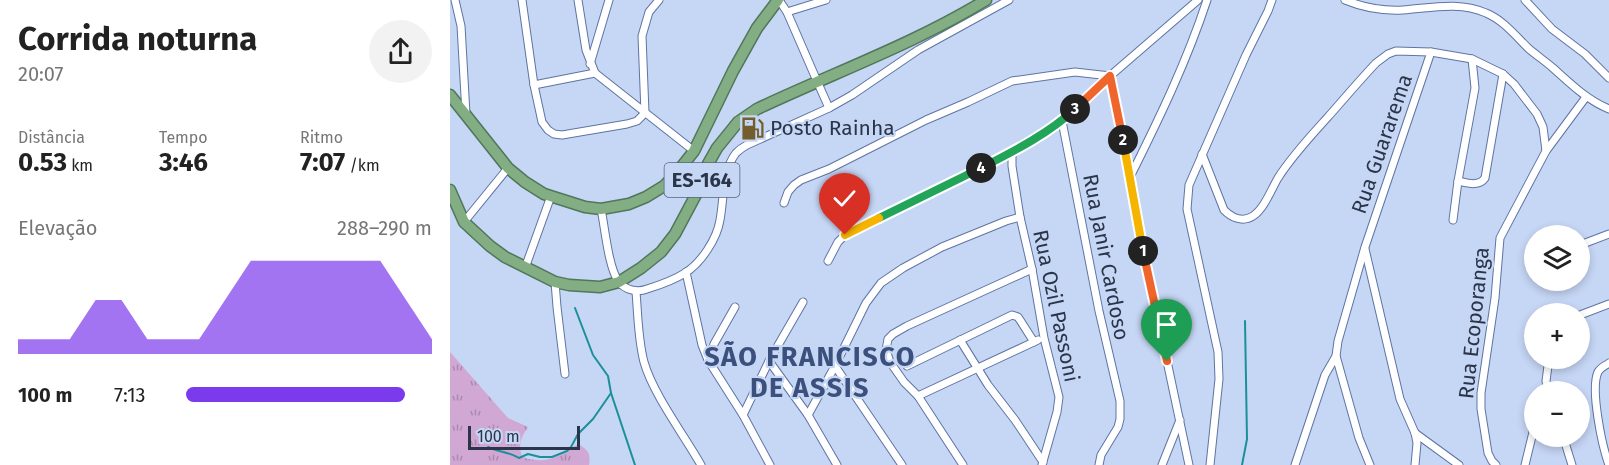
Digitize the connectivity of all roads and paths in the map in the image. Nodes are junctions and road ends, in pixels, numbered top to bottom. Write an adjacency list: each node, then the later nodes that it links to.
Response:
1 (455, 0): 30 (street)
2 (522, 0): 24 (street)
3 (578, 0): 18 (street)
4 (609, 0): 18 (street)
5 (659, 0): 29 (street)
6 (778, 0): 15 (street); 33 (highway, ES-164)
7 (826, 0): 15 (street)
8 (986, 0): 23 (highway, ES-164)
9 (1009, 0): 27 (street)
10 (1198, 0): 21 (street)
11 (1207, 0): 37 (street)
12 (1272, 0): 35 (street)
13 (1345, 0): 26 (street)
14 (1525, 0): 22 (street)
15 (788, 12): 23 (street)
16 (1431, 52): 17 (street); 35 (street); 48 (street, Rua Guararema)
17 (1472, 59): 20 (street); 38 (street)
18 (590, 64): 19 (street)
19 (595, 73): 24 (street); 29 (street)
20 (1503, 74): 32 (street); 38 (street)
21 (1110, 76): 31 (street); 37 (street); 41 (street)
22 (1609, 78)
23 (816, 81): 27 (street); 54 (highway, ES-164)
24 (534, 85): 29 (street)
25 (450, 95): 30 (highway, ES-164)
26 (1586, 97): 28 (street); 32 (street, Rua Ecoporanga)
27 (829, 108): 52 (street)
28 (1609, 109)
29 (645, 113): 33 (street)
30 (466, 116): 36 (highway, ES-164)
31 (1062, 121): 34 (street); 86 (street, Rua Janir Cardoso)
32 (1546, 150): 94 (street, Rua Ecoporanga)
33 (694, 151): 42 (highway, ES-164)
34 (1012, 152): 43 (street, Rua Ozil Passoni); 49 (street)
35 (1202, 154): 89 (street)
36 (508, 168): 40 (highway, ES-164); 45 (street)
37 (1130, 177): 76 (street)
38 (1458, 181): 44 (street)
39 (450, 190): 45 (highway, ES-164)
40 (551, 196): 42 (highway, ES-164); 50 (street)
41 (784, 203)
42 (601, 209): 54 (street)
43 (1020, 217): 51 (street, Rua Ozil Passoni); 67 (street)
44 (1453, 220)
45 (464, 222): 50 (highway, ES-164)
46 (1609, 234): 47 (street)
47 (1590, 241)
48 (1365, 247): 63 (street, Rua Guararema); 77 (street)
49 (828, 261)
50 (525, 268): 53 (highway, ES-164)
51 (1032, 268): 60 (street, Rua Ozil Passoni); 73 (street)
52 (686, 272): 55 (street); 64 (street)
53 (555, 282): 54 (highway, ES-164); 71 (street)
54 (619, 282): 55 (street)
55 (636, 292): 81 (street)
56 (803, 302): 65 (street)
57 (1609, 304): 59 (street)
58 (735, 308): 64 (street)
59 (1590, 311)
60 (1044, 338): 62 (street); 80 (street, Rua Ozil Passoni)
61 (960, 340): 62 (street); 68 (street); 69 (street)
62 (1034, 342): 69 (street)
63 (1336, 356): 90 (street); 91 (street)
64 (708, 360): 74 (street)
65 (769, 361): 74 (street); 75 (street)
66 (1609, 363): 97 (street)
67 (835, 366): 75 (street); 84 (street)
68 (907, 366)
69 (978, 368): 73 (street); 80 (street)
70 (1548, 369): 72 (street)
71 (565, 374)
72 (1546, 381)
73 (918, 396): 85 (street)
74 (743, 416): 82 (street)
75 (808, 416): 83 (street)
76 (1180, 420): 87 (street); 88 (street)
77 (1415, 433): 92 (street); 93 (street)
78 (1529, 447): 95 (street)
79 (1566, 447): 96 (street)
80 (1042, 464)
81 (701, 465)
82 (770, 465)
83 (837, 465)
84 (902, 465)
85 (963, 465)
86 (1099, 465)
87 (1162, 465)
88 (1189, 465)
89 (1210, 465)
90 (1294, 465)
91 (1370, 465)
92 (1415, 465)
93 (1459, 465)
94 (1496, 465)
95 (1525, 465)
96 (1572, 465)
97 (1609, 465)

